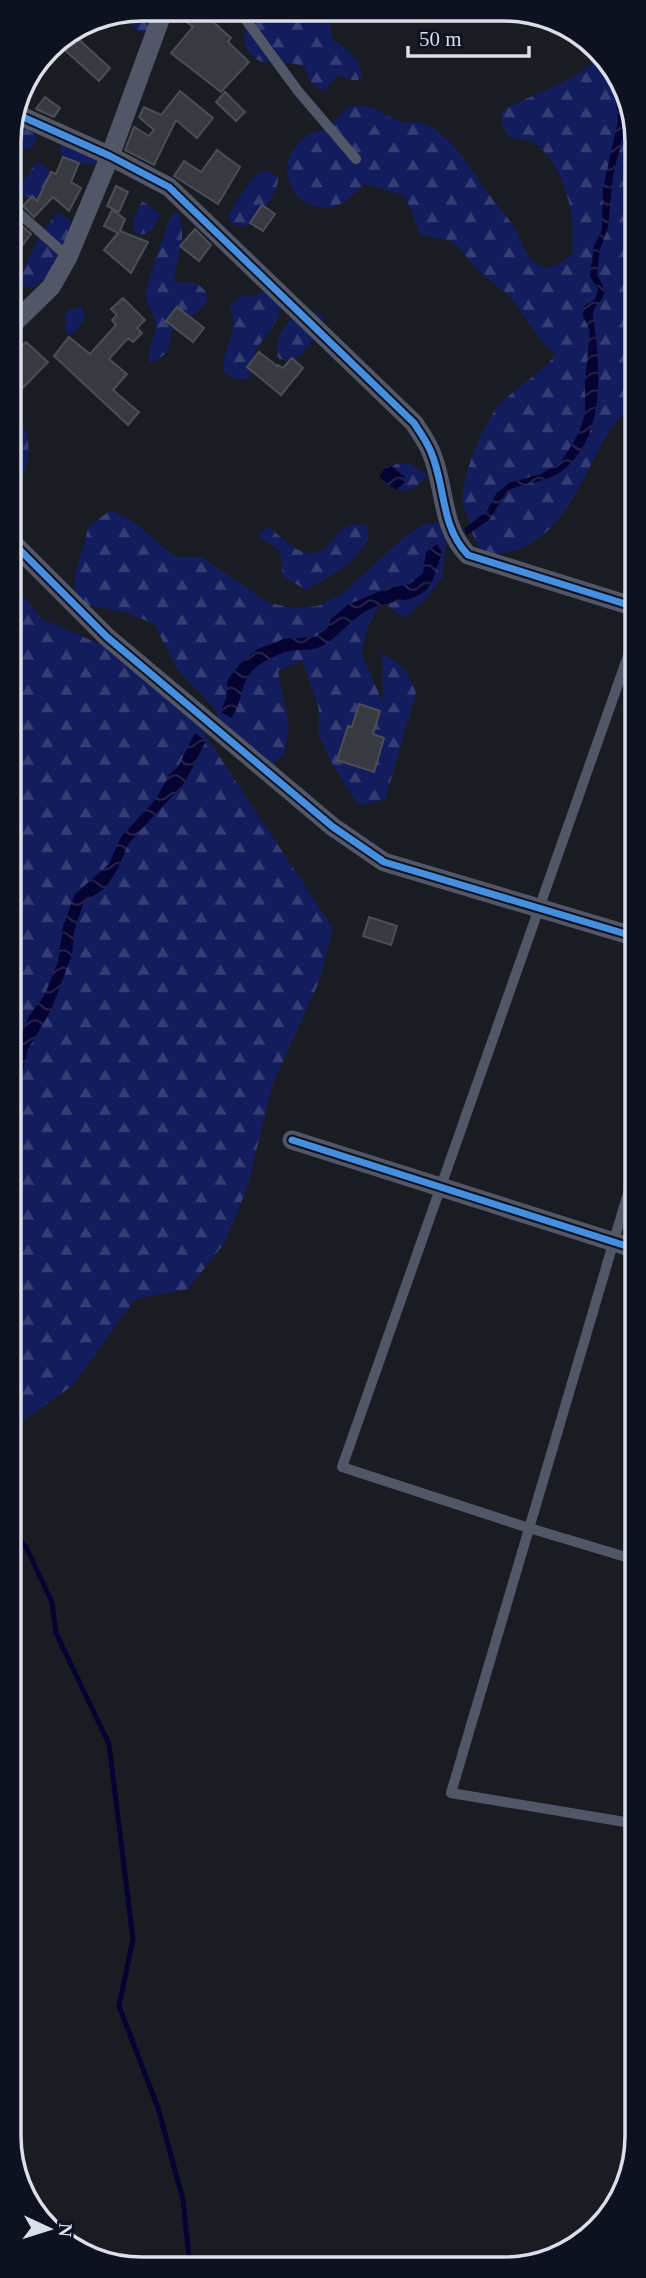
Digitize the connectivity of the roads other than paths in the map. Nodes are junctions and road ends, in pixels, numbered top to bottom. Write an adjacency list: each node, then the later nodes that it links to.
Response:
1 (160, 21): 4 (street)
2 (247, 21): 5 (lane)
3 (24, 117): 4 (street)
4 (110, 156): 7 (street); 10 (street)
5 (356, 159)
6 (21, 215): 7 (lane)
7 (68, 257): 8 (street)
8 (21, 316)
9 (21, 551): 12 (street)
10 (625, 604)
11 (625, 664): 12 (lane)
12 (539, 909): 13 (street); 15 (lane)
13 (625, 934)
14 (292, 1140): 15 (street)
15 (440, 1187): 17 (street); 19 (lane)
16 (625, 1204): 17 (lane)
17 (614, 1242): 18 (street); 19 (lane)
18 (625, 1246)
19 (529, 1528): 20 (lane); 21 (lane)
20 (625, 1557)
21 (625, 1822)

